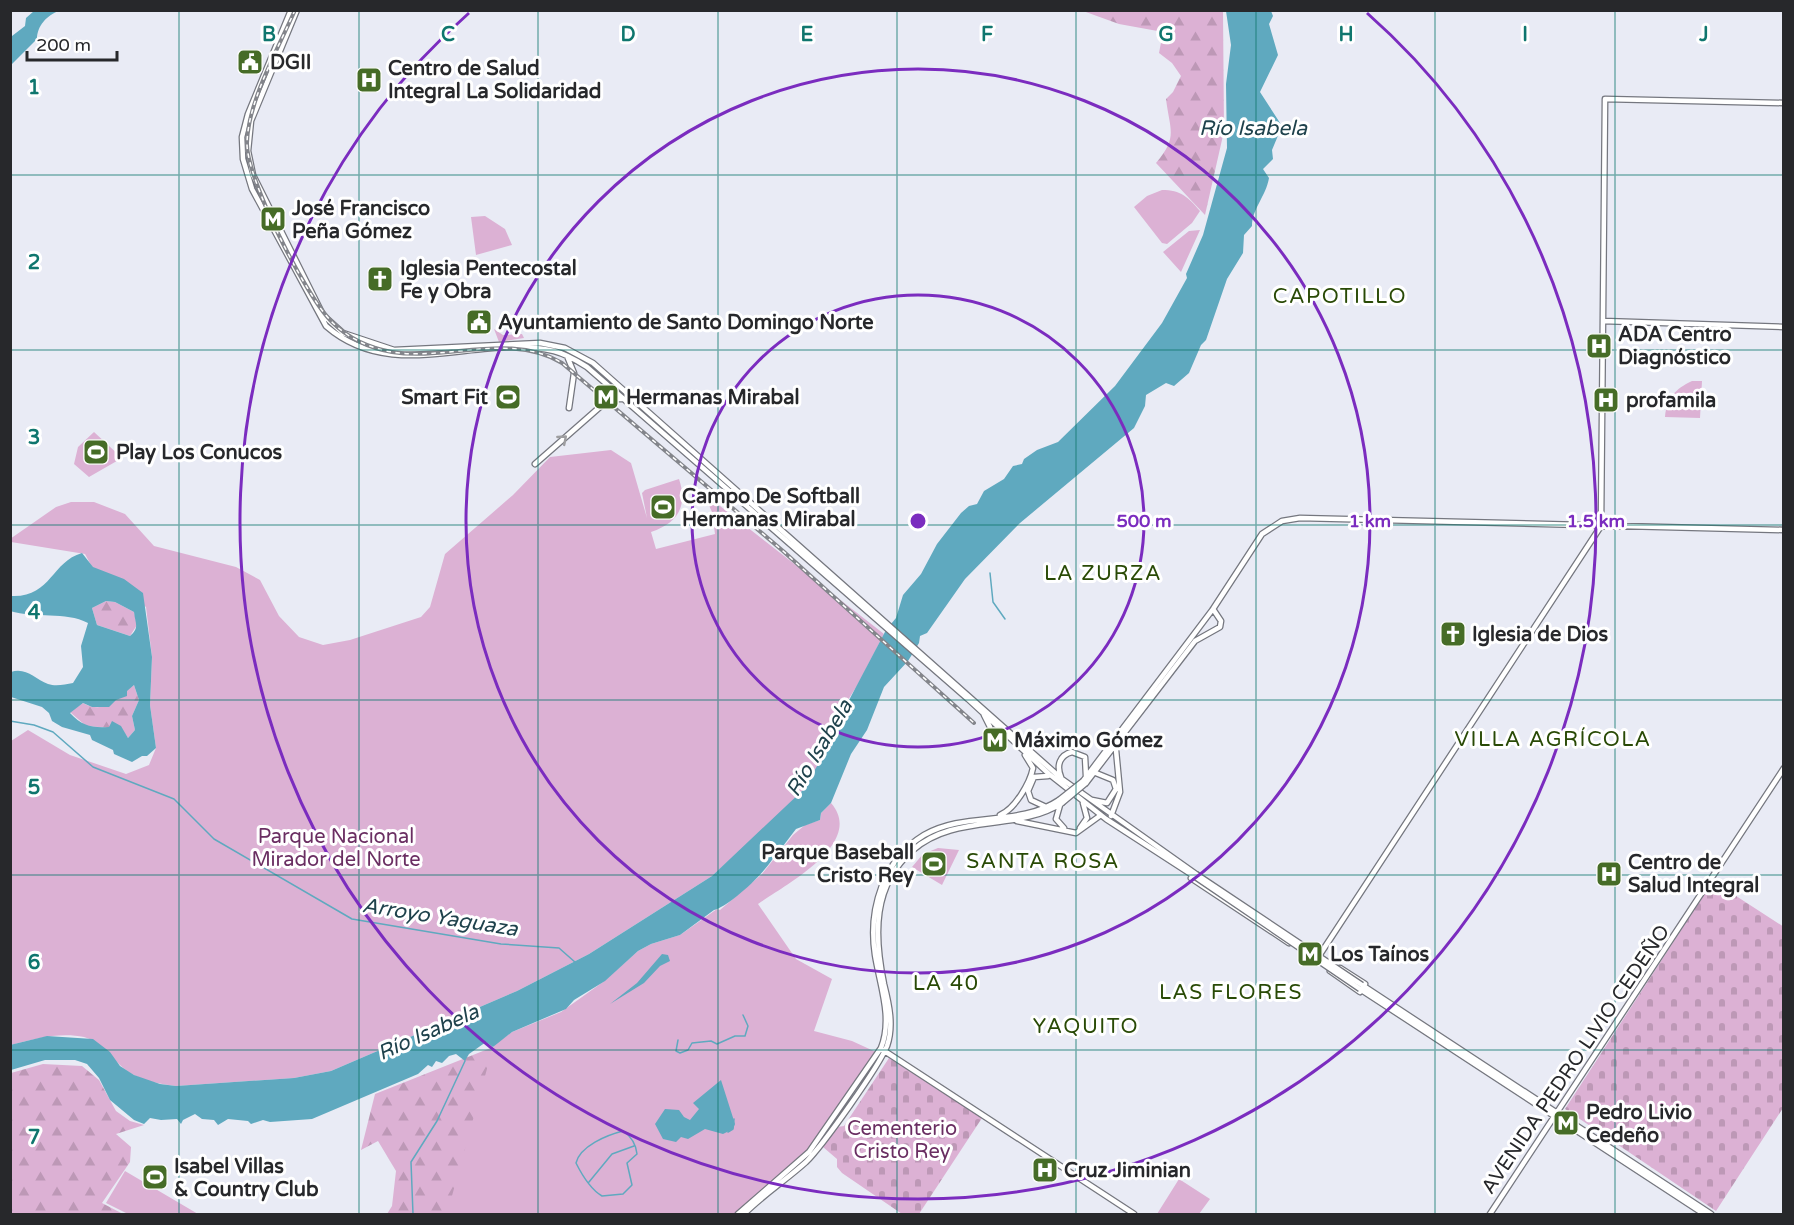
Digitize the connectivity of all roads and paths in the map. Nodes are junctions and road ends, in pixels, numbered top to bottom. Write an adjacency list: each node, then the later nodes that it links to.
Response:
1 (291, 10): 6 (main road)
2 (297, 10): 10 (main road)
3 (1784, 103): 4 (main road)
4 (1603, 321): 5 (main road); 11 (main road)
5 (1784, 327)
6 (565, 354): 7 (main road); 8 (main road)
7 (631, 404): 9 (main road, one-way to 7); 10 (main road)
8 (570, 408)
9 (535, 464)
10 (767, 520): 14 (main road)
11 (1601, 526): 12 (main road); 13 (main road); 33 (main road)
12 (1784, 530)
13 (1213, 609): 17 (main road); 17 (main road)
14 (969, 697): 15 (main road); 22 (main road)
15 (983, 713): 16 (main road); 18 (main road)
16 (990, 727)
17 (1112, 747): 20 (main road); 28 (main road)
18 (1020, 748): 21 (main road); 29 (main road)
19 (1784, 768): 37 (main road, AVENIDA PEDRO LIVIO CEDEÑO)
20 (1092, 772): 23 (main road); 24 (main road)
21 (1055, 779): 24 (main road); 26 (main road)
22 (1062, 779): 23 (main road); 24 (main road)
23 (1085, 780): 25 (main road, bridge)
24 (1081, 798): 25 (main road); 27 (main road); 28 (main road)
25 (1060, 801): 26 (main road); 30 (main road)
26 (1046, 807): 29 (main road)
27 (1101, 815): 30 (main road); 31 (main road)
28 (1111, 816): 31 (main road)
29 (996, 817): 32 (main road)
30 (1009, 819): 32 (main road)
31 (1151, 845): 33 (main road); 34 (main road); 35 (main road, bridge)
32 (904, 855): 36 (main road)
33 (1320, 955): 34 (main road); 35 (main road)
34 (1316, 961): 35 (main road)
35 (1420, 1026): 37 (main road)
36 (883, 1050): 38 (main road); 39 (main road); 40 (main road)
37 (1556, 1116): 41 (main road, AVENIDA PEDRO LIVIO CEDEÑO); 42 (main road); 43 (main road)
38 (738, 1215)
39 (744, 1215)
40 (1134, 1215)
41 (1490, 1215)
42 (1704, 1215)
43 (1711, 1215)

